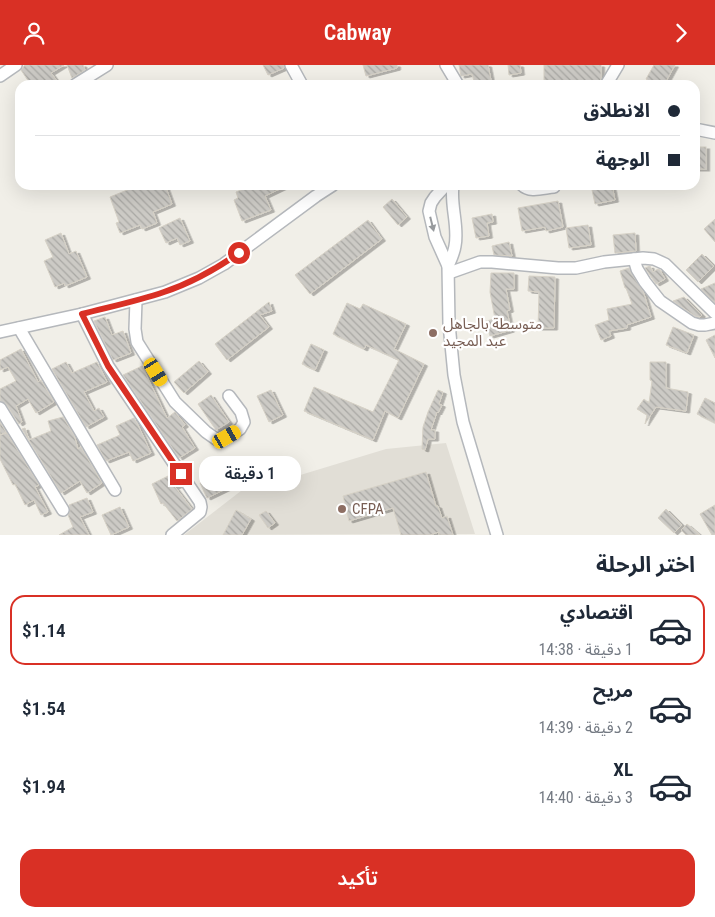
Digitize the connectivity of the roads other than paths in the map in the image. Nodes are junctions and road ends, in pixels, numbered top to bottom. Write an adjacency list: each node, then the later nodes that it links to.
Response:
1 (16, 65): 6 (street)
2 (107, 65): 7 (street)
3 (291, 65): 8 (street)
4 (446, 65): 9 (street)
5 (618, 65): 10 (street)
6 (0, 76)
7 (83, 80)
8 (299, 80)
9 (455, 80)
10 (609, 80)
11 (700, 130): 12 (street)
12 (715, 133)
13 (325, 190): 18 (street)
14 (441, 190): 17 (street, one-way to 17)
15 (452, 190): 17 (street)
16 (634, 259): 17 (street); 19 (street); 21 (street)
17 (448, 269): 29 (street)
18 (136, 300): 20 (street); 24 (street)
19 (715, 313)
20 (82, 314): 22 (street); 28 (street)
21 (715, 323)
22 (19, 328): 23 (street); 26 (street)
23 (0, 332)
24 (229, 396)
25 (0, 407): 27 (street)
26 (115, 490)
27 (63, 510)
28 (172, 535)
29 (497, 535)

